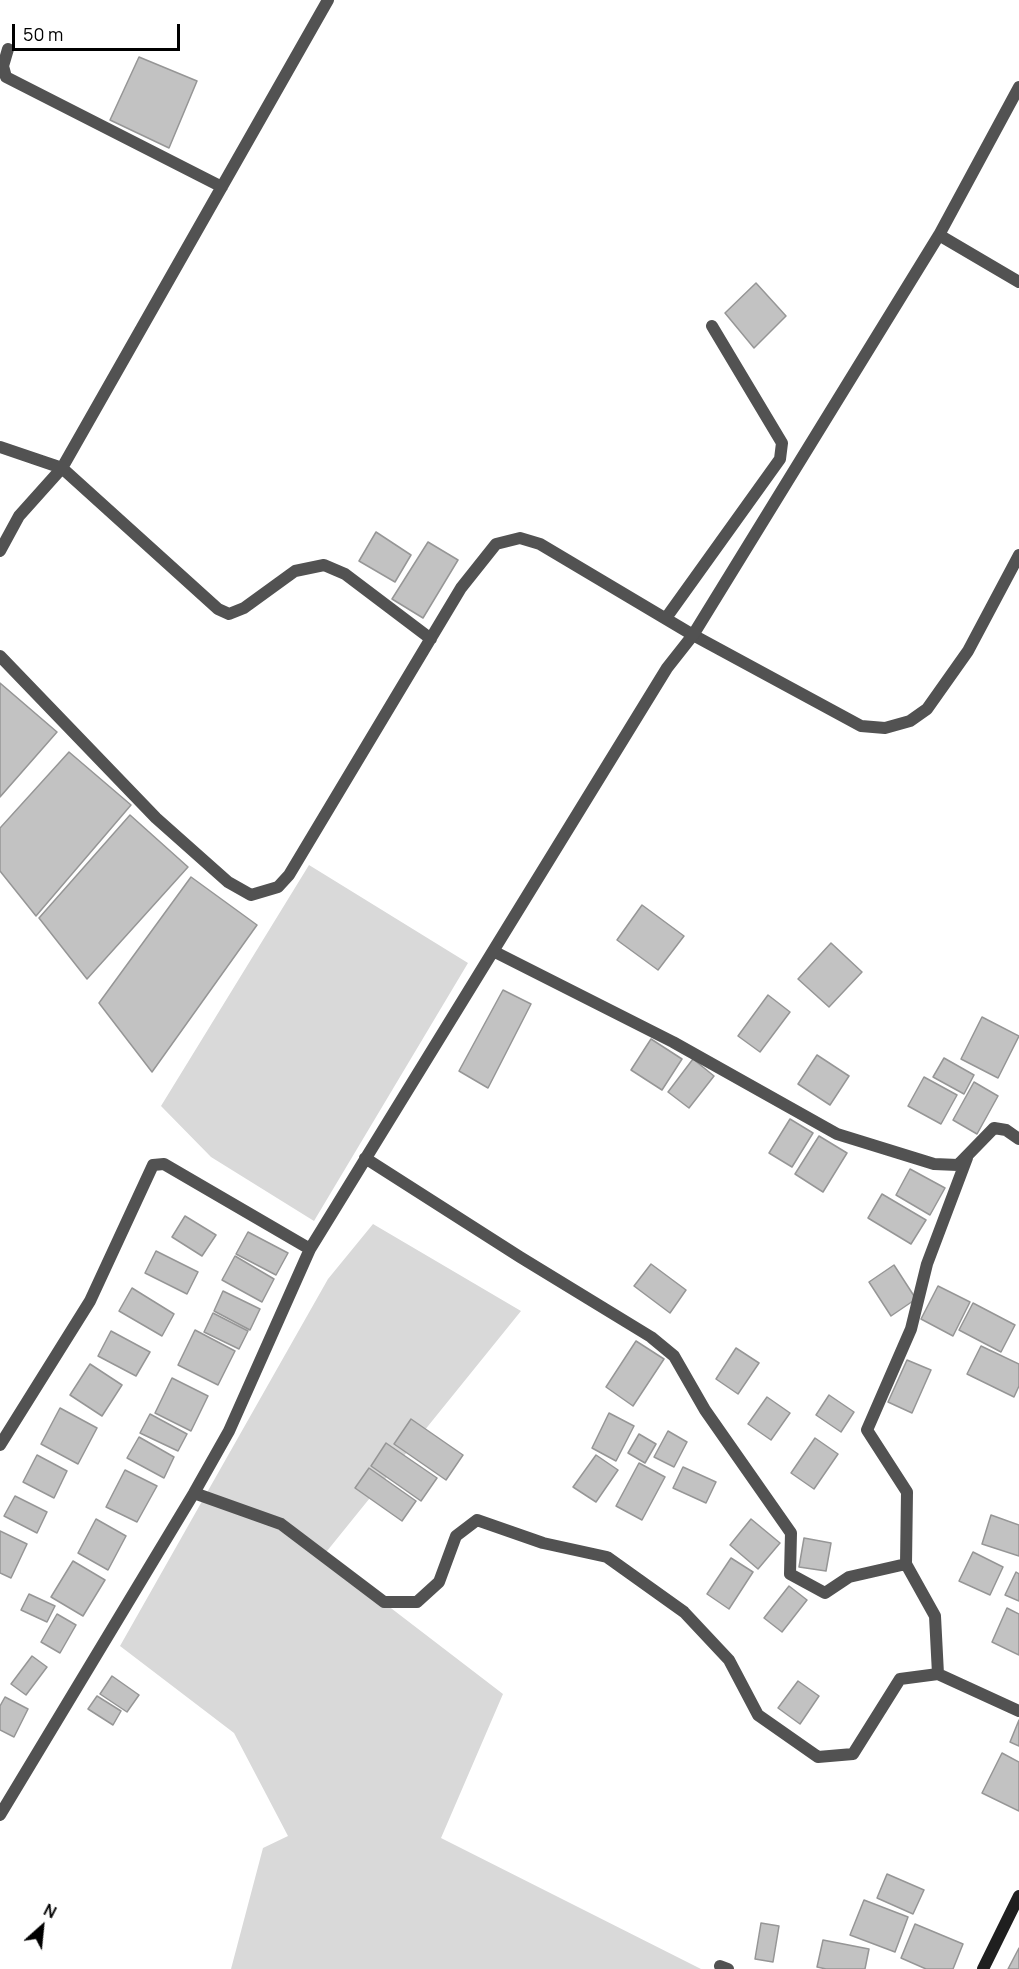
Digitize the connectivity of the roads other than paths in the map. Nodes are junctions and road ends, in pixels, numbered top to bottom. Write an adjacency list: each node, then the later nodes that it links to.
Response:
1 (328, 0): 4 (street)
2 (8, 49): 4 (street)
3 (1019, 87): 5 (street)
4 (222, 187): 9 (street)
5 (939, 235): 6 (street); 13 (street)
6 (1019, 282)
7 (712, 326): 12 (street)
8 (0, 447): 9 (street)
9 (62, 468): 10 (street); 14 (street)
10 (0, 551)
11 (1019, 555): 13 (street)
12 (666, 618): 13 (street); 14 (street)
13 (693, 635): 16 (street)
14 (431, 639): 15 (street)
15 (0, 656)
16 (493, 951): 18 (street); 19 (street)
17 (1019, 1139): 19 (street)
18 (365, 1158): 20 (street); 23 (street)
19 (967, 1158): 23 (street)
20 (310, 1249): 21 (street); 22 (street)
21 (0, 1445)
22 (194, 1493): 24 (street); 26 (street)
23 (906, 1564): 24 (street)
24 (938, 1674): 25 (street)
25 (1019, 1711)
26 (0, 1815)
27 (1019, 1896): 28 (main road)
28 (982, 1969)

